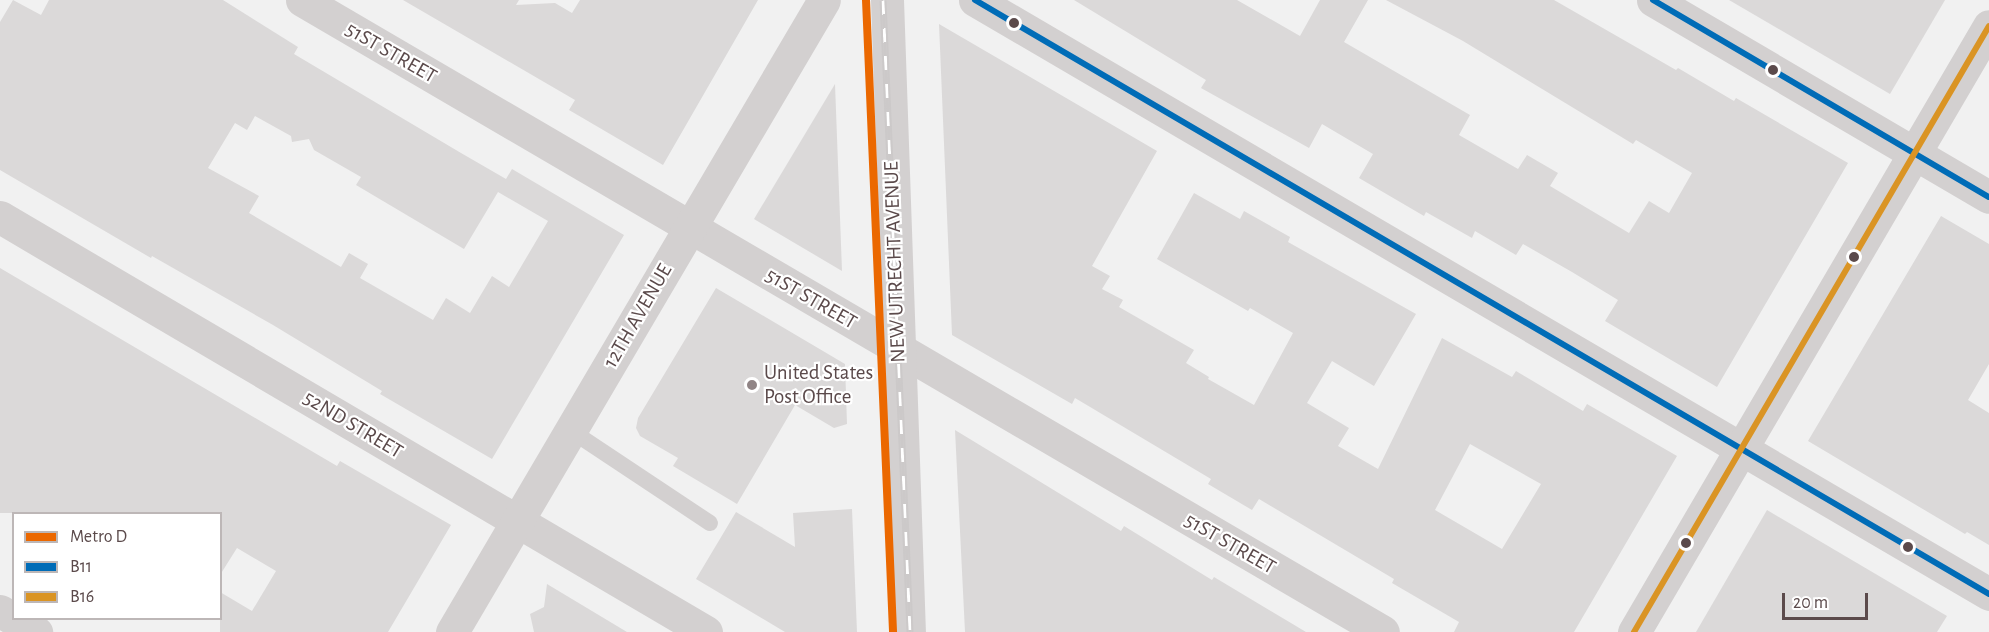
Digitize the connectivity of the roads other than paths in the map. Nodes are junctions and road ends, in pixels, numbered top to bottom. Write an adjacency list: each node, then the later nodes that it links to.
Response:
1 (302, 0): 10 (street, 51ST STREET)
2 (824, 0): 10 (street, 12TH AVENUE)
3 (886, 0): 11 (street, NEW UTRECHT AVENUE)
4 (975, 0): 13 (street)
5 (1653, 0): 7 (street)
6 (1989, 26): 7 (street)
7 (1914, 153): 8 (street); 13 (street)
8 (1989, 197)
9 (0, 217): 14 (street, 52ND STREET)
10 (689, 228): 11 (street, 51ST STREET); 12 (street, 12TH AVENUE)
11 (898, 351): 21 (street, NEW UTRECHT AVENUE); 22 (street, 51ST STREET)
12 (570, 430): 14 (street, 12TH AVENUE); 15 (lane)
13 (1741, 449): 16 (street); 23 (street)
14 (517, 522): 19 (street, 12TH AVENUE); 20 (street, 52ND STREET)
15 (710, 523)
16 (1989, 594)
17 (16, 620): 18 (street)
18 (36, 632)
19 (452, 632)
20 (706, 632)
21 (909, 632)
22 (1383, 632)
23 (1634, 632)

